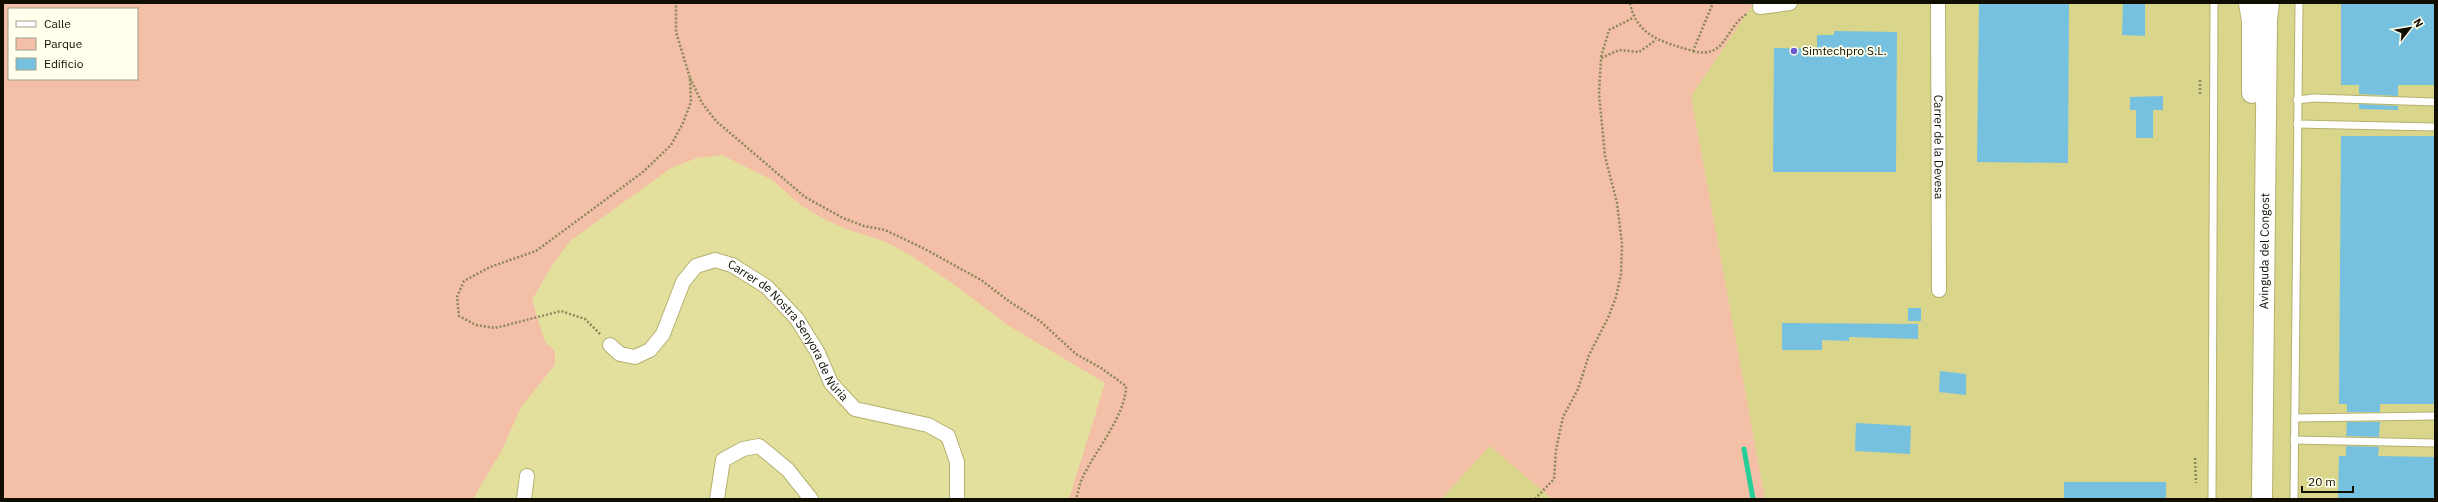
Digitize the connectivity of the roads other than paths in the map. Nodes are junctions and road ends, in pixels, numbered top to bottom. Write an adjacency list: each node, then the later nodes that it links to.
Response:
1 (1790, 3): 7 (street)
2 (1938, 3): 12 (street, Carrer de la Devesa)
3 (2214, 3): 23 (lane)
4 (2249, 3): 24 (main road, Avinguda del Congost)
5 (2270, 3): 25 (main road, Avinguda del Congost)
6 (2299, 3): 8 (lane)
7 (1760, 7)
8 (2297, 100): 9 (lane); 10 (lane)
9 (2435, 102)
10 (2296, 124): 11 (lane); 15 (lane)
11 (2435, 127)
12 (1939, 290)
13 (610, 345): 22 (street, Carrer de Nostra Senyora de Núria)
14 (2435, 416): 15 (lane)
15 (2295, 418): 16 (lane)
16 (2294, 440): 17 (lane); 26 (lane)
17 (2435, 443)
18 (527, 476): 19 (street)
19 (524, 499)
20 (717, 499): 21 (street)
21 (811, 499)
22 (957, 499)
23 (2212, 499)
24 (2249, 499)
25 (2262, 499)
26 (2294, 499)

